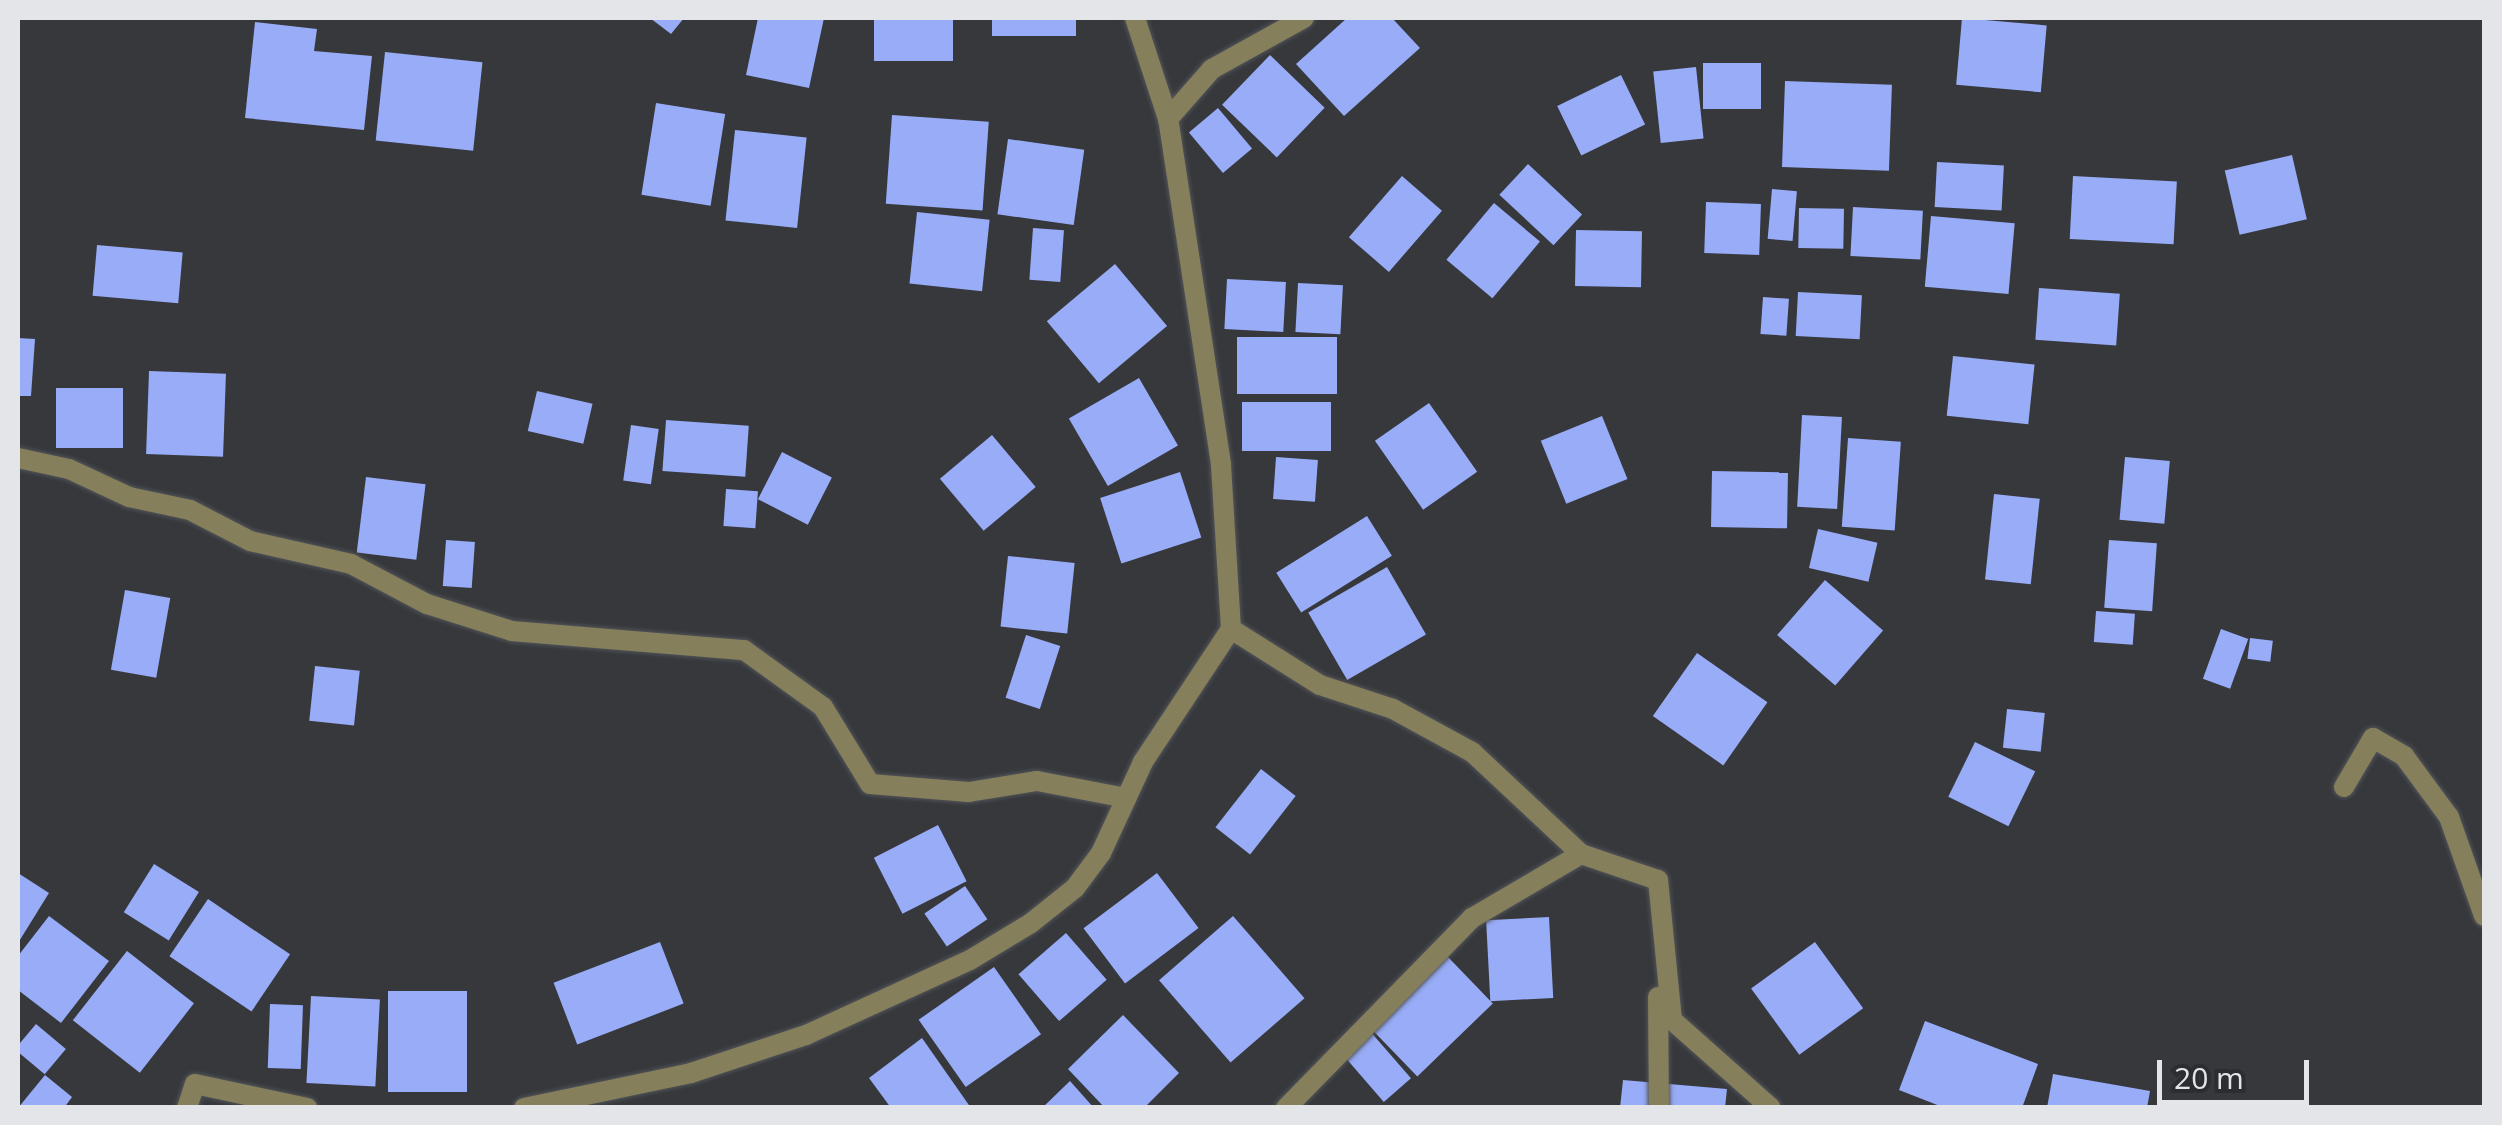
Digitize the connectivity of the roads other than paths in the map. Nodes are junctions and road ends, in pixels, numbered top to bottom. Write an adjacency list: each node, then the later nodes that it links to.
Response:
1 (1135, 18): 3 (street)
2 (1304, 18): 3 (street)
3 (1168, 119): 5 (street)
4 (18, 458): 7 (street)
5 (1232, 630): 7 (street); 8 (street)
6 (2344, 787): 10 (street)
7 (1126, 798): 13 (street)
8 (1581, 854): 9 (street); 14 (street)
9 (1658, 880): 15 (street); 16 (street)
10 (2484, 916)
11 (186, 1108): 12 (street)
12 (307, 1108)
13 (524, 1108)
14 (1286, 1108)
15 (1659, 1108)
16 (1771, 1108)

